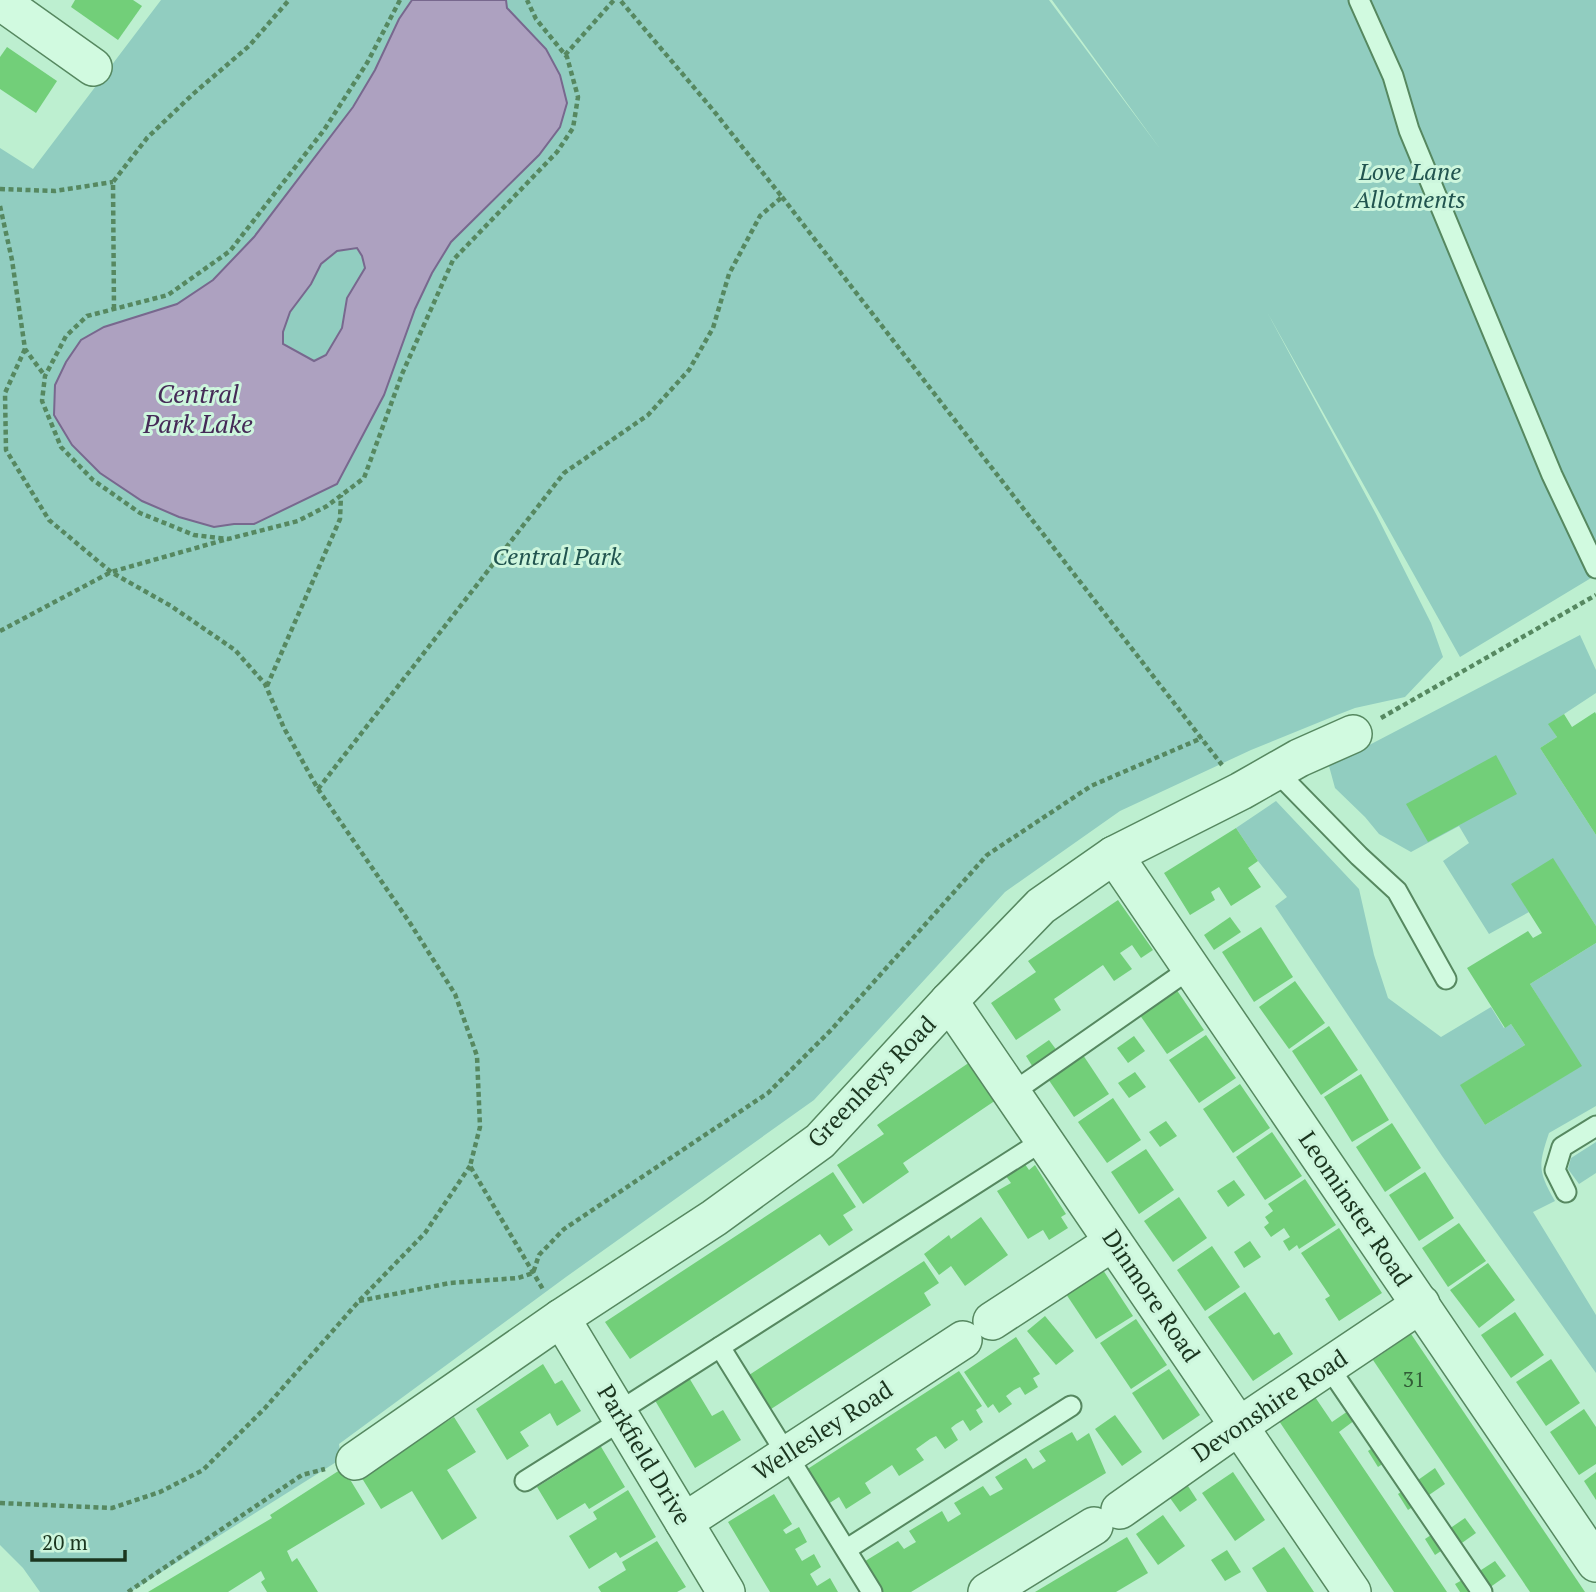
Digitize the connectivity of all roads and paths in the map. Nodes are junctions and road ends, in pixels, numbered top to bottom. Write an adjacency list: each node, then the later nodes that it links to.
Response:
1 (289, 0): 10 (path)
2 (400, 0): 14 (path)
3 (527, 0): 8 (path)
4 (614, 0): 8 (path)
5 (620, 0): 12 (path)
6 (1359, 0): 19 (lane)
7 (0, 1): 9 (street)
8 (565, 55): 17 (path)
9 (93, 66)
10 (113, 182): 11 (path); 14 (path)
11 (0, 189)
12 (782, 197): 25 (path); 27 (path)
13 (0, 206): 15 (path)
14 (114, 309): 16 (path)
15 (25, 349): 16 (path); 20 (path)
16 (45, 376): 18 (path)
17 (341, 495): 18 (path); 23 (path)
18 (228, 539): 20 (path)
19 (1596, 568)
20 (111, 572): 22 (path); 23 (path)
21 (1596, 596): 24 (path)
22 (0, 631)
23 (266, 687): 27 (path)
24 (1353, 734): 26 (street, Greenheys Road)
25 (1202, 738): 28 (path); 39 (path)
26 (1276, 771): 28 (street, Greenheys Road); 31 (lane)
27 (318, 789): 36 (path)
28 (1241, 791): 29 (street, Greenheys Road)
29 (1114, 855): 30 (street, Leominster Road); 32 (street, Greenheys Road)
30 (1191, 968): 33 (lane); 42 (street, Leominster Road)
31 (1446, 979)
32 (949, 1001): 33 (street, Dinmore Road); 43 (street, Greenheys Road)
33 (1012, 1093): 35 (street, Dinmore Road)
34 (1596, 1126): 37 (lane)
35 (1044, 1140): 38 (street, Dinmore Road); 44 (lane)
36 (470, 1166): 39 (path); 41 (path)
37 (1566, 1192)
38 (1113, 1242): 48 (street, Dinmore Road); 49 (street, Wellesley Road)
39 (533, 1273): 40 (path); 41 (path)
40 (539, 1283)
41 (359, 1301): 52 (path)
42 (1421, 1304): 45 (street, Devonshire Road); 55 (street, Leominster Road)
43 (561, 1318): 47 (street, Parkfield Drive); 50 (street, Greenheys Road)
44 (720, 1347): 47 (lane); 49 (lane)
45 (1328, 1366): 48 (street, Devonshire Road); 61 (lane)
46 (1071, 1406): 54 (lane)
47 (620, 1416): 51 (lane); 53 (street, Parkfield Drive)
48 (1239, 1426): 59 (street, Devonshire Road); 60 (street, Dinmore Road)
49 (787, 1454): 53 (street, Wellesley Road); 54 (lane)
50 (355, 1461): 56 (path)
51 (525, 1481)
52 (0, 1502)
53 (684, 1522): 57 (street, Parkfield Drive)
54 (847, 1549): 58 (lane)
55 (1596, 1563)
56 (128, 1592)
57 (726, 1592)
58 (872, 1592)
59 (987, 1592)
60 (1352, 1592)
61 (1482, 1592)

